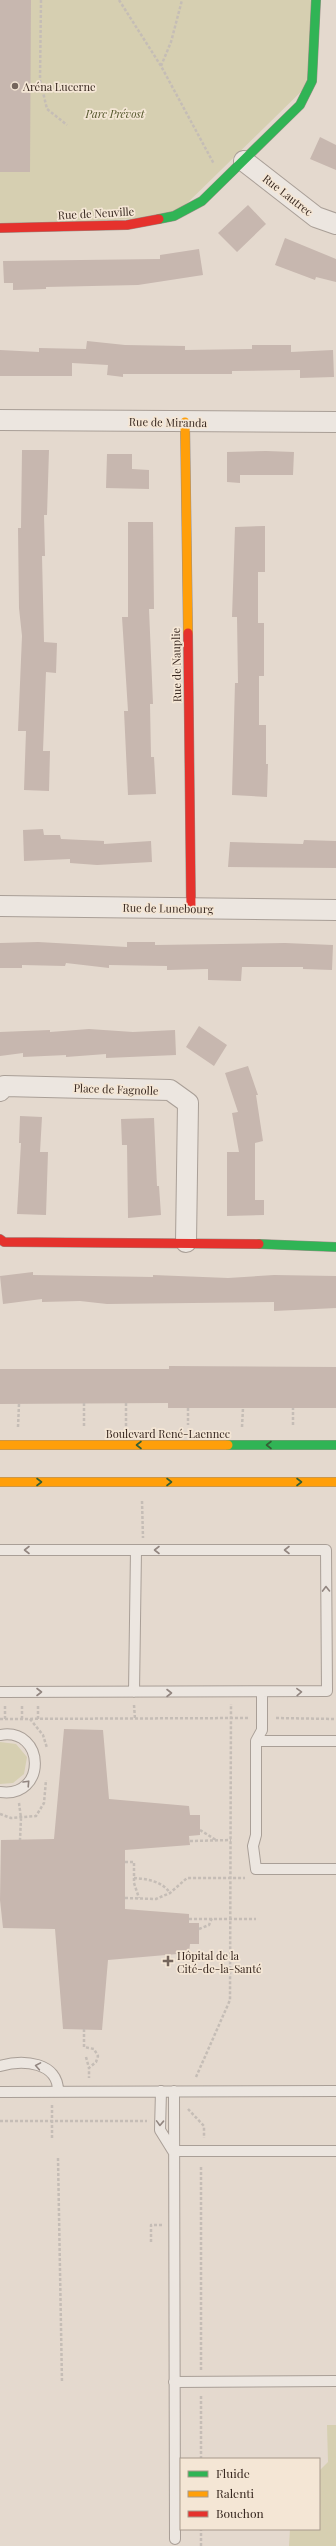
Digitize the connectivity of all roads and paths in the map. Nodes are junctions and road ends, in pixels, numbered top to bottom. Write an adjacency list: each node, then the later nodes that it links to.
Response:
1 (41, 0): 6 (path)
2 (119, 0): 5 (path)
3 (182, 0): 5 (path)
4 (316, 0): 7 (street, Rue de Neuville)
5 (161, 66): 8 (path)
6 (68, 125)
7 (244, 161): 8 (street, Rue de Neuville); 9 (street, Rue Lautrec)
8 (226, 177): 10 (street, Rue de Neuville)
9 (336, 224)
10 (0, 228)
11 (0, 420): 12 (street, Rue de Miranda)
12 (185, 422): 13 (street, Rue de Miranda); 15 (street, Rue de Nauplie)
13 (336, 422)
14 (0, 906): 15 (street, Rue de Lunebourg)
15 (191, 908): 16 (street, Rue de Lunebourg)
16 (336, 910)
17 (0, 1091): 19 (street, Place de Fagnolle)
18 (0, 1239): 19 (street)
19 (186, 1242): 20 (street)
20 (336, 1247)
21 (126, 1403): 29 (path)
22 (19, 1404): 27 (path)
23 (84, 1404): 28 (path)
24 (188, 1408): 32 (path)
25 (243, 1408): 30 (path)
26 (293, 1408): 31 (path)
27 (18, 1431)
28 (84, 1431)
29 (126, 1431)
30 (242, 1431)
31 (293, 1431)
32 (188, 1432)
33 (0, 1445): 34 (street, Boulevard René-Laennec, one-way to 33)
34 (336, 1445)
35 (0, 1482): 36 (street, one-way to 36)
36 (336, 1482)
37 (142, 1496): 38 (path)
38 (142, 1529)
39 (0, 1550): 40 (lane, one-way to 39)
40 (136, 1550): 42 (lane); 43 (lane, one-way to 40)
41 (0, 1692): 42 (lane, one-way to 42)
42 (134, 1692): 43 (lane, one-way to 43)
43 (262, 1693): 51 (lane)
44 (231, 1718): 45 (path); 47 (path); 56 (path)
45 (252, 1718)
46 (273, 1718): 48 (path)
47 (0, 1719)
48 (336, 1719)
49 (0, 1735): 52 (lane, one-way to 49)
50 (336, 1741): 51 (lane)
51 (256, 1742): 60 (lane)
52 (0, 1792)
53 (21, 1818): 55 (path)
54 (200, 1830): 58 (path)
55 (20, 1840)
56 (231, 1840): 58 (path); 62 (path)
57 (190, 1841): 58 (path)
58 (216, 1841)
59 (125, 1862): 61 (path)
60 (336, 1869)
61 (134, 1878): 64 (path); 66 (path)
62 (231, 1878): 63 (path); 64 (path); 69 (path)
63 (248, 1878)
64 (170, 1893): 66 (path)
65 (125, 1898): 66 (path)
66 (140, 1898)
67 (212, 1918): 68 (path); 69 (path); 71 (path)
68 (189, 1919)
69 (231, 1919): 70 (path); 77 (path)
70 (256, 1919)
71 (199, 1929)
72 (84, 2029): 75 (path)
73 (86, 2057): 75 (path)
74 (0, 2066): 82 (lane, one-way to 74)
75 (89, 2068): 76 (path)
76 (89, 2078)
77 (196, 2078)
78 (161, 2091): 79 (lane); 82 (lane); 90 (lane, one-way to 90)
79 (174, 2091): 80 (lane); 90 (lane)
80 (336, 2091)
81 (0, 2092): 82 (lane)
82 (58, 2092)
83 (52, 2103): 86 (path)
84 (184, 2104): 88 (path)
85 (0, 2121): 86 (path)
86 (52, 2121): 87 (path); 89 (path)
87 (154, 2121)
88 (204, 2126)
89 (52, 2138)
90 (173, 2151): 91 (lane); 94 (lane)
91 (336, 2151)
92 (58, 2158): 99 (path)
93 (201, 2160): 96 (path)
94 (174, 2225): 95 (path); 98 (lane)
95 (151, 2242)
96 (201, 2372)
97 (336, 2381): 98 (lane)
98 (174, 2382): 103 (lane)
99 (62, 2383)
100 (201, 2392): 101 (path)
101 (201, 2458)
102 (201, 2530): 104 (path)
103 (175, 2539)
104 (201, 2546)

